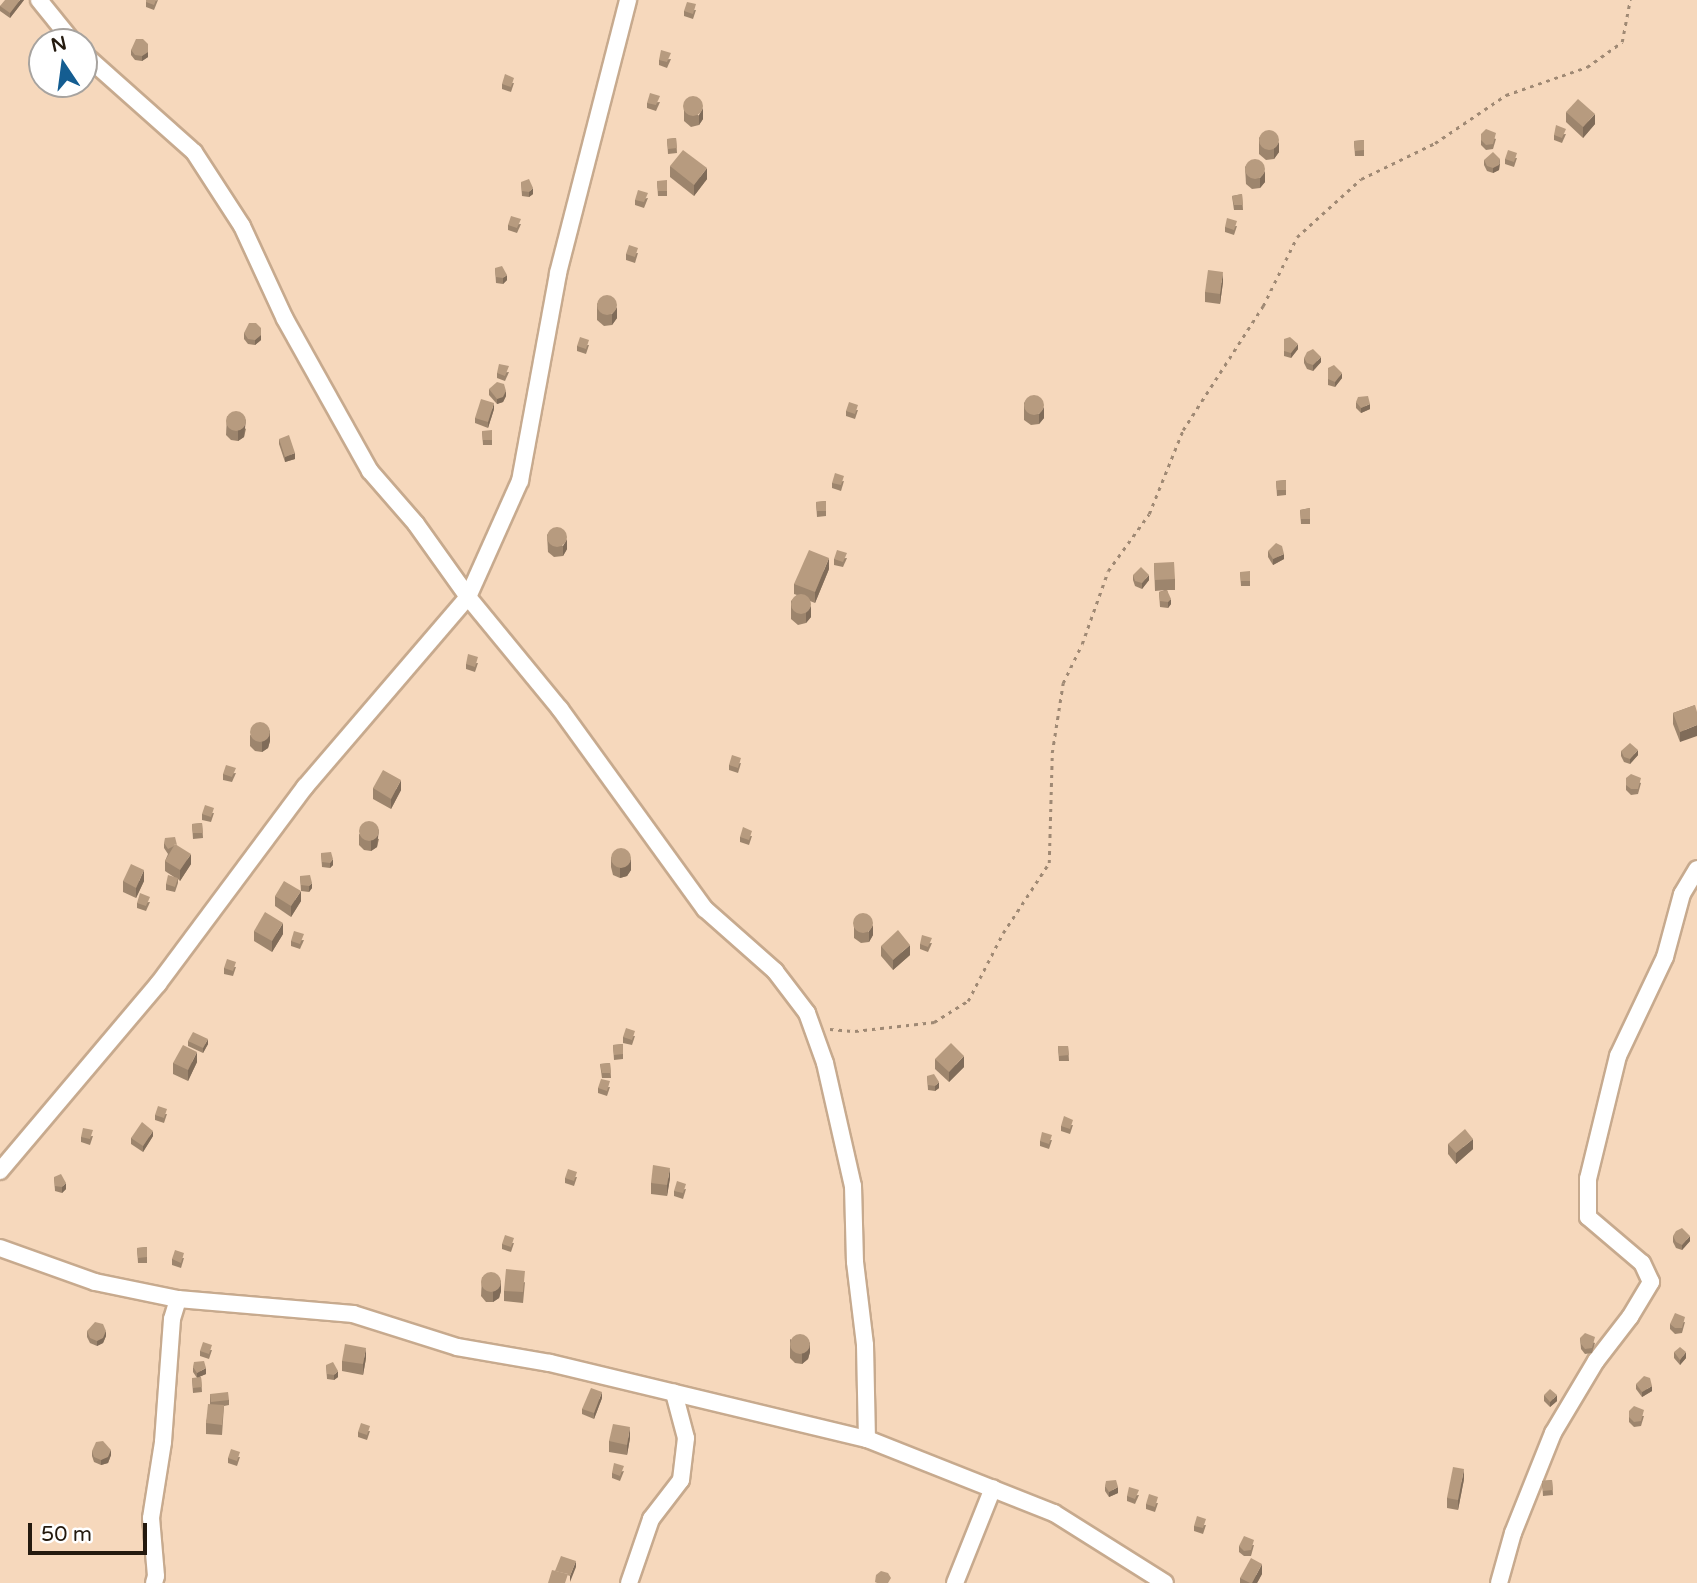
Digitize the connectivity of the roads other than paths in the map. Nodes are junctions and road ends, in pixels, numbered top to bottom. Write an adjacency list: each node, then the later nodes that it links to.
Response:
1 (38, 0): 3 (street)
2 (628, 0): 5 (street)
3 (61, 28)
4 (98, 66): 5 (street)
5 (468, 597): 7 (street); 11 (street)
6 (1697, 869): 17 (street)
7 (0, 1171)
8 (0, 1248): 9 (street)
9 (178, 1299): 10 (street); 13 (street)
10 (674, 1393): 11 (street); 14 (street)
11 (867, 1438): 12 (street)
12 (993, 1488): 15 (street); 16 (street)
13 (154, 1583)
14 (629, 1583)
15 (955, 1583)
16 (1166, 1583)
17 (1499, 1583)

